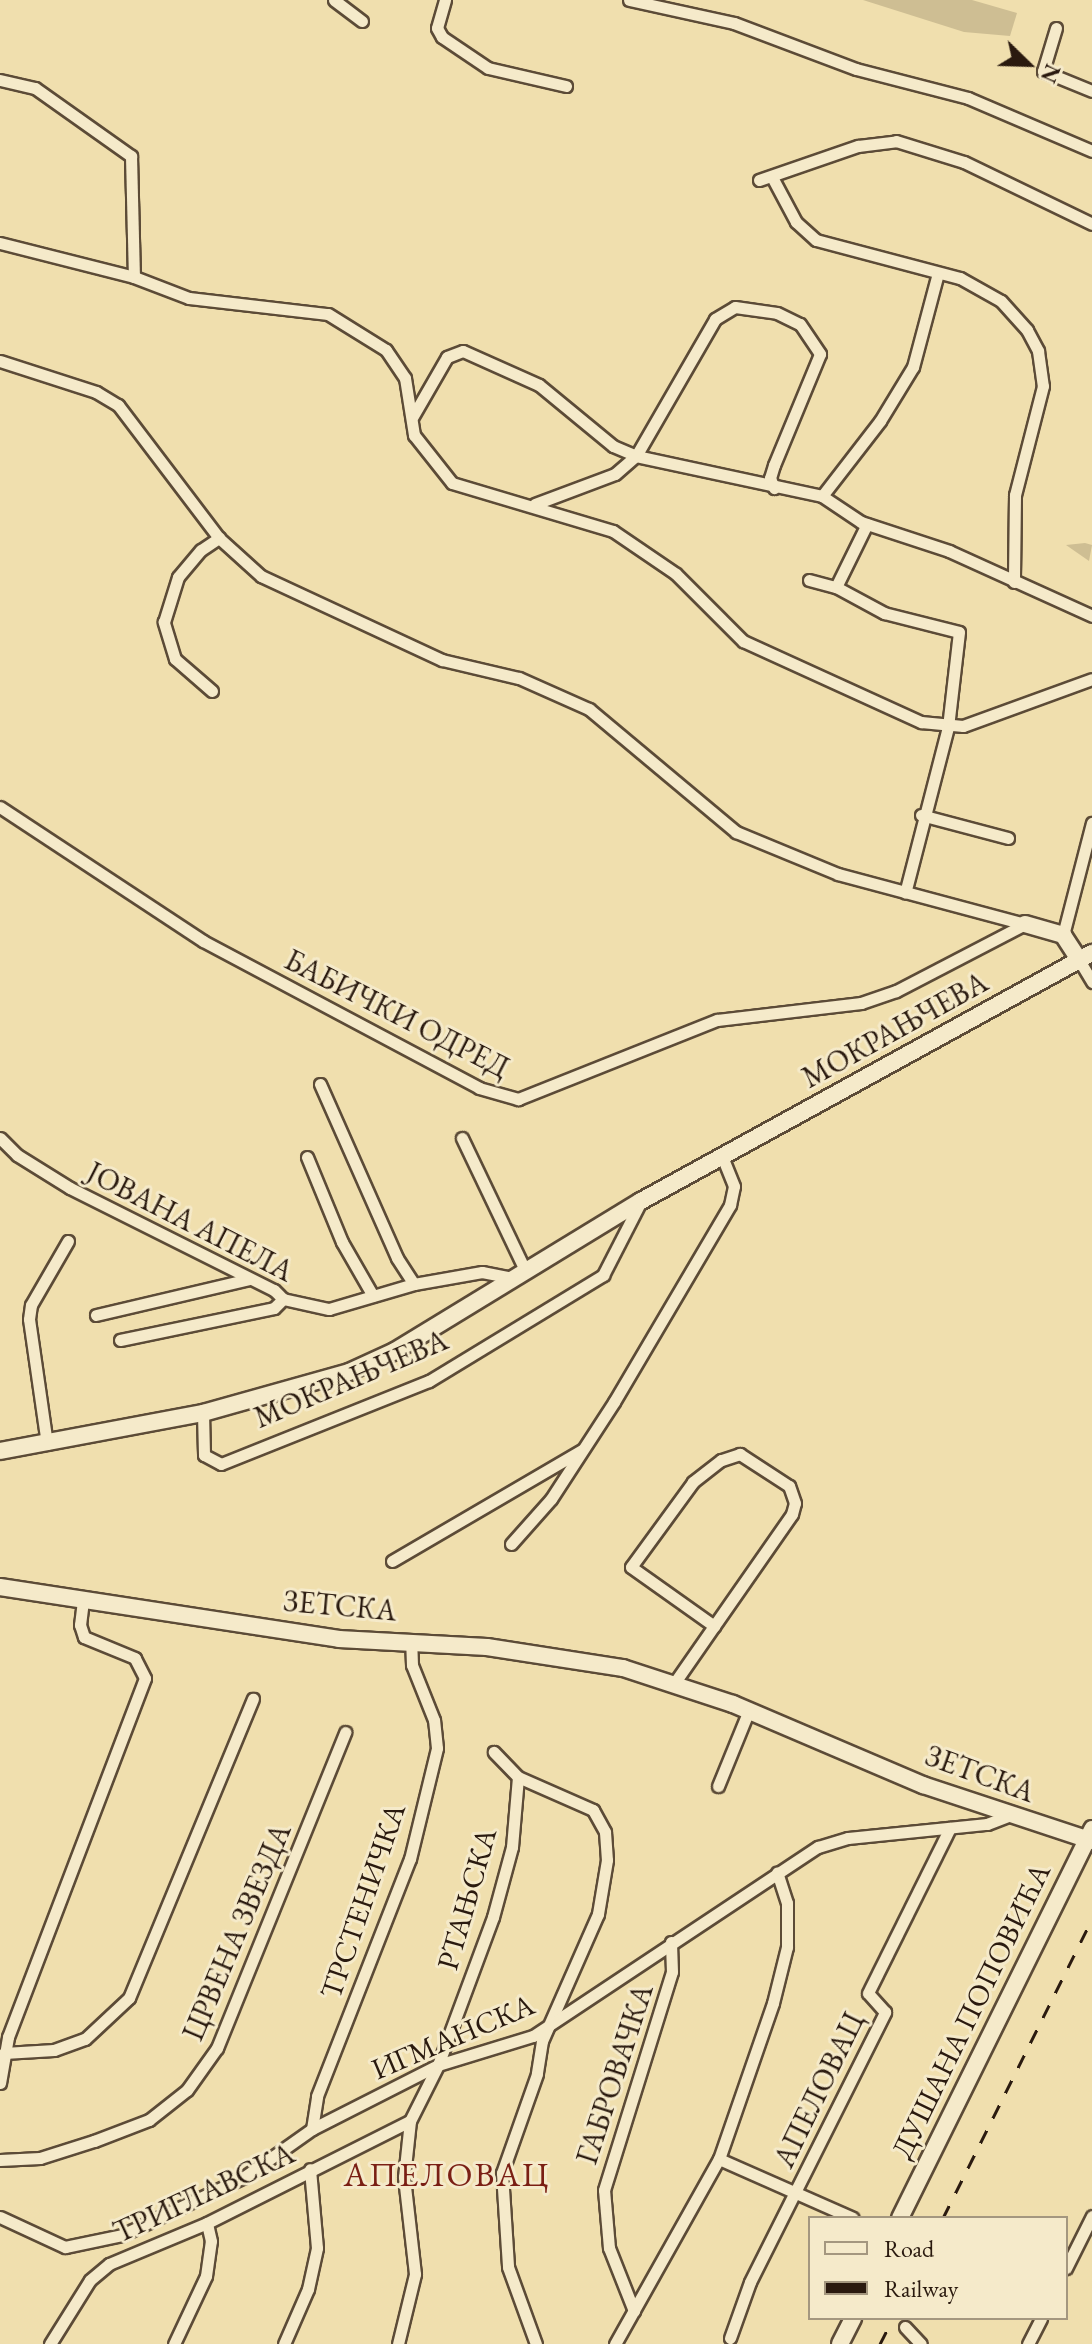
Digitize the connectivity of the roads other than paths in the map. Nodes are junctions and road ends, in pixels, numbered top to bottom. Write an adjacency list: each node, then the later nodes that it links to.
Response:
1 (334, 0): 4 (street)
2 (445, 0): 7 (street)
3 (629, 0): 9 (street)
4 (362, 21)
5 (1056, 28): 8 (street)
6 (0, 80): 15 (street)
7 (566, 86)
8 (1092, 91)
9 (1092, 151)
10 (772, 177): 11 (street); 12 (street); 14 (street)
11 (759, 180)
12 (1092, 224)
13 (0, 243): 15 (street)
14 (938, 273): 20 (street); 25 (street)
15 (134, 277): 17 (street)
16 (0, 361): 23 (street)
17 (413, 416): 18 (street); 21 (street)
18 (636, 456): 19 (street); 19 (street); 21 (street)
19 (774, 488): 20 (street)
20 (822, 496): 22 (street)
21 (534, 504): 30 (street)
22 (867, 524): 25 (street); 26 (street)
23 (219, 538): 29 (street); 35 (street)
24 (809, 580): 26 (street)
25 (1014, 582): 27 (street)
26 (836, 587): 30 (street)
27 (1092, 616)
28 (1092, 679): 30 (street)
29 (212, 691)
30 (948, 727): 32 (street)
31 (0, 807): 36 (street, БАБИЧКИ ОДРЕД)
32 (921, 815): 34 (street); 35 (street)
33 (1092, 823): 37 (street)
34 (1008, 838)
35 (905, 893): 36 (street)
36 (1025, 924): 37 (street)
37 (1063, 935): 38 (street)
38 (1085, 956): 39 (street); 44 (street, МОКРАЊЧЕВА)
39 (1092, 982)
40 (320, 1084): 49 (street)
41 (0, 1138): 48 (street, ЈОВАНА АПЕЛА)
42 (462, 1138): 47 (street)
43 (307, 1157): 50 (street)
44 (722, 1157): 45 (street, МОКРАЊЧЕВА); 56 (street)
45 (641, 1201): 47 (street, МОКРАЊЧЕВА); 54 (street, МОКРАЊЧЕВА)
46 (68, 1241): 55 (street)
47 (519, 1274): 49 (street, ЈОВАНА АПЕЛА); 54 (street, МОКРАЊЧЕВА)
48 (249, 1279): 51 (street, ЈОВАНА АПЕЛА); 52 (street)
49 (414, 1284): 50 (street, ЈОВАНА АПЕЛА)
50 (373, 1296): 51 (street, ЈОВАНА АПЕЛА)
51 (283, 1299): 53 (street)
52 (96, 1315)
53 (120, 1340)
54 (203, 1413): 55 (street, МОКРАЊЧЕВА)
55 (47, 1444): 57 (street, МОКРАЊЧЕВА)
56 (584, 1449): 58 (street); 59 (street)
57 (0, 1451)
58 (511, 1544)
59 (392, 1561)
60 (0, 1587): 61 (street, ЗЕТСКА)
61 (83, 1600): 63 (street, ЗЕТСКА); 77 (street)
62 (714, 1626): 62 (street); 64 (street)
63 (411, 1641): 64 (street, ЗЕТСКА); 81 (street, ТРСТЕНИЧКА)
64 (673, 1685): 66 (street, ЗЕТСКА)
65 (253, 1699): 77 (street)
66 (749, 1710): 70 (street); 71 (street, ЗЕТСКА)
67 (345, 1732): 83 (street, ЦРВЕНА ЗВЕЗДА)
68 (494, 1752): 69 (street)
69 (518, 1777): 76 (street); 78 (street, РТАЊСКА)
70 (718, 1786)
71 (1010, 1815): 72 (street, ИГМАНСКА); 73 (street, ЗЕТСКА)
72 (950, 1828): 74 (street, ИГМАНСКА); 85 (street, АПЕЛОВАЦ)
73 (1090, 1837): 87 (street, ДУШАНА ПОПОВИЋА)
74 (777, 1873): 75 (street, ИГМАНСКА); 82 (street)
75 (671, 1942): 76 (street, ИГМАНСКА); 92 (street, ГАБРОВАЧКА)
76 (548, 2024): 78 (street, ИГМАНСКА); 101 (street)
77 (4, 2053): 79 (street)
78 (438, 2065): 80 (street, РТАЊСКА); 81 (street, ИГМАНСКА)
79 (0, 2083)
80 (410, 2121): 84 (street, ТРИГЛАВСКА); 100 (street)
81 (312, 2129): 89 (street, ИГМАНСКА)
82 (719, 2159): 85 (street); 92 (street)
83 (0, 2160)
84 (310, 2169): 90 (street, ТРИГЛАВСКА); 99 (street)
85 (796, 2191): 86 (street); 96 (street, АПЕЛОВАЦ)
86 (849, 2216)
87 (901, 2216)
88 (1092, 2216): 91 (street)
89 (0, 2217)
90 (207, 2223): 97 (street, ТРИГЛАВСКА); 98 (street)
91 (1068, 2264)
92 (634, 2311): 102 (street)
93 (852, 2320): 103 (street)
94 (1040, 2320): 105 (street)
95 (905, 2327): 104 (street)
96 (730, 2338)
97 (50, 2344)
98 (174, 2344)
99 (284, 2344)
100 (398, 2344)
101 (536, 2344)
102 (615, 2344)
103 (840, 2344)
104 (921, 2344)
105 (1028, 2344)

